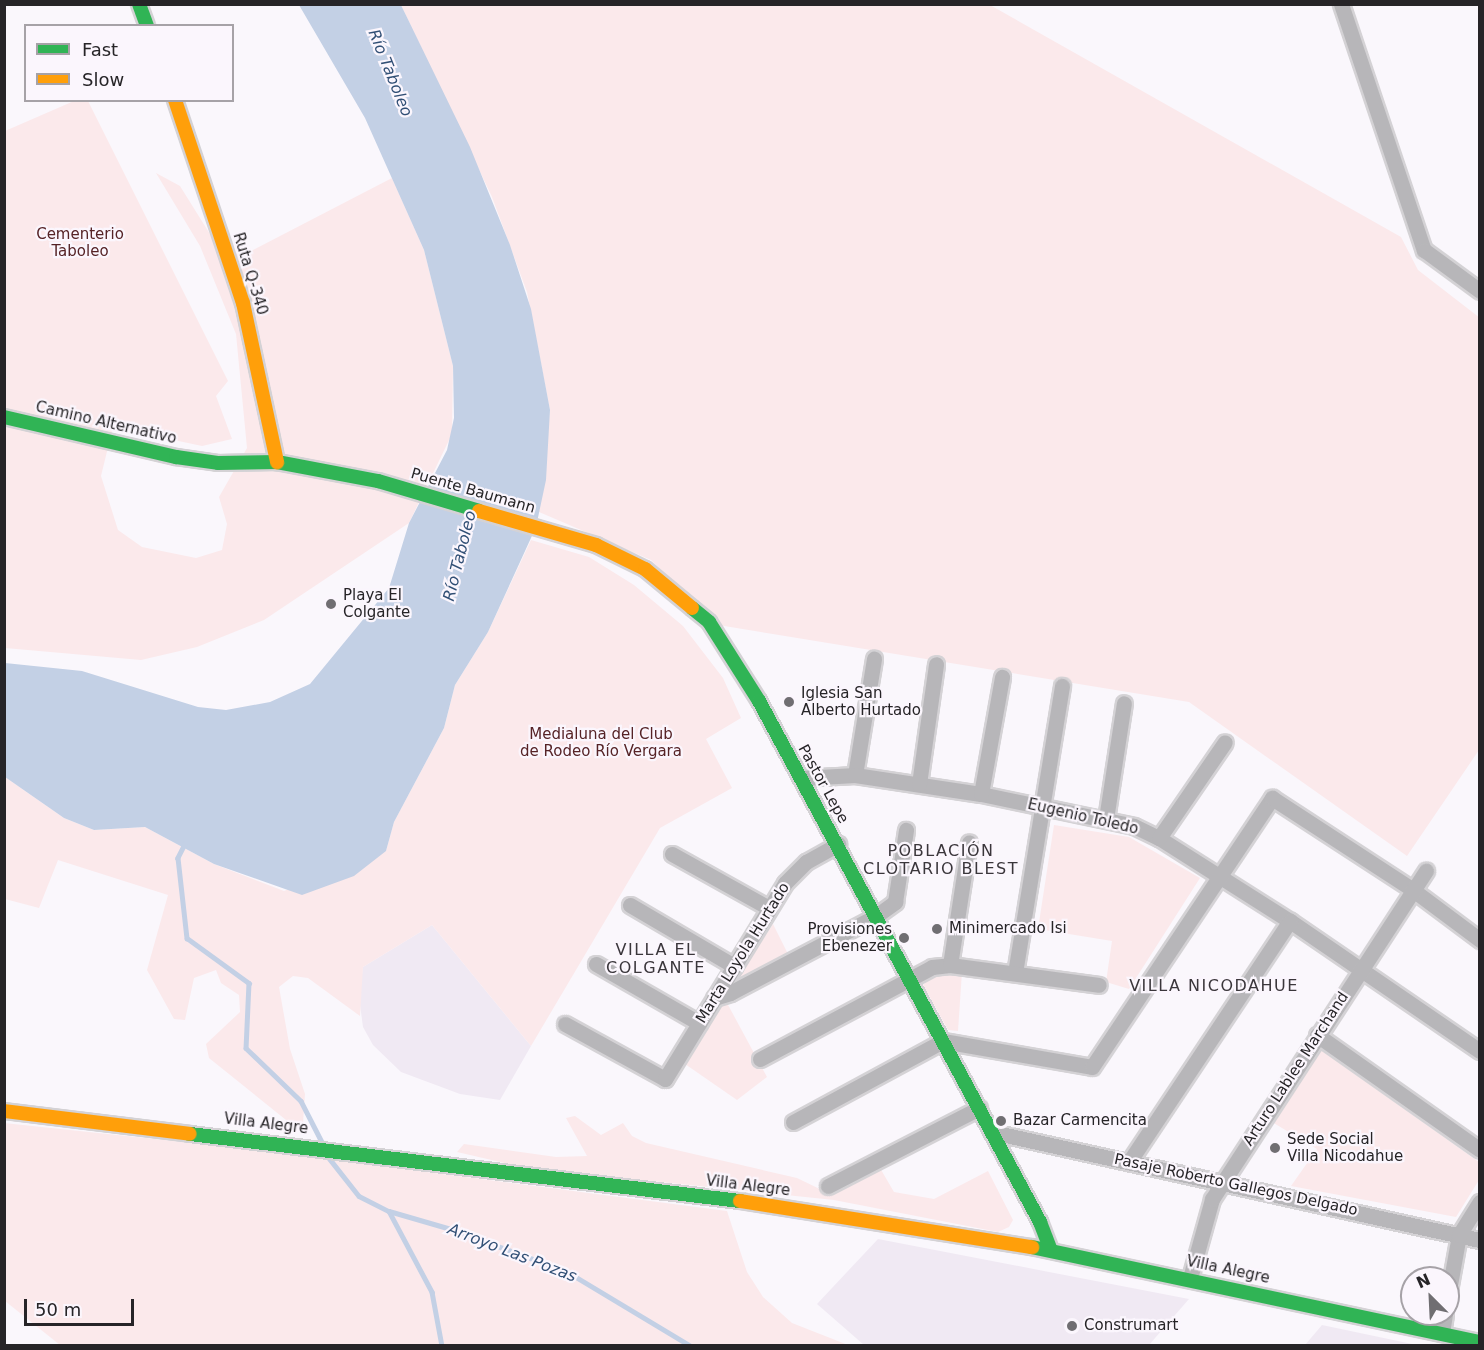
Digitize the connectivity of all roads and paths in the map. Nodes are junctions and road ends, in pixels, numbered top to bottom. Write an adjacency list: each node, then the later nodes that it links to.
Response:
1 (139, 4): 3 (street)
2 (1341, 4): 5 (street)
3 (146, 24)
4 (176, 102): 7 (street, Ruta Q-340)
5 (1479, 291)
6 (4, 417): 7 (street, Camino Alternativo)
7 (277, 462): 8 (street, Camino Alternativo)
8 (378, 481): 9 (street, Puente Baumann)
9 (558, 533): 17 (street, Pastor Lepe)
10 (874, 659): 16 (street)
11 (936, 664): 18 (street)
12 (1002, 677): 19 (street)
13 (1062, 686): 20 (street)
14 (1124, 703): 21 (street)
15 (1225, 742): 23 (street)
16 (855, 775): 17 (street, Eugenio Toledo); 18 (street, Eugenio Toledo)
17 (802, 778): 25 (street, Pastor Lepe)
18 (919, 784): 19 (street, Eugenio Toledo)
19 (981, 794): 20 (street, Eugenio Toledo)
20 (1043, 807): 21 (street, Eugenio Toledo); 39 (street)
21 (1107, 819): 23 (street, Eugenio Toledo)
22 (906, 830): 32 (street)
23 (1159, 838): 28 (street, Eugenio Toledo)
24 (969, 842): 36 (street)
25 (838, 844): 31 (street, Marta Loyola Hurtado); 32 (street, Pastor Lepe)
26 (672, 854): 31 (street)
27 (1426, 871): 29 (street, Arturo Lablee Marchand)
28 (1219, 876): 29 (street); 33 (street, Eugenio Toledo); 46 (street)
29 (1413, 890): 34 (street); 38 (street, Arturo Lablee Marchand)
30 (630, 905): 37 (street)
31 (769, 908): 37 (street, Marta Loyola Hurtado)
32 (876, 916): 40 (street, Pastor Lepe); 42 (street)
33 (1290, 921): 38 (street, Eugenio Toledo); 54 (street)
34 (1479, 940)
35 (596, 964): 43 (street)
36 (950, 965): 39 (street); 40 (street)
37 (734, 966): 42 (street, Marta Loyola Hurtado)
38 (1362, 969): 45 (street, Arturo Lablee Marchand); 47 (street, Eugenio Toledo)
39 (1015, 973): 41 (street)
40 (909, 978): 46 (street, Pastor Lepe); 48 (street)
41 (1099, 985)
42 (714, 998): 43 (street, Marta Loyola Hurtado)
43 (699, 1023): 44 (street, Marta Loyola Hurtado)
44 (565, 1024)
45 (1317, 1035): 53 (street); 55 (street, Arturo Lablee Marchand)
46 (943, 1041): 49 (street, Pastor Lepe); 51 (street)
47 (1479, 1051)
48 (760, 1059)
49 (979, 1108): 52 (street, Pastor Lepe); 56 (street)
50 (4, 1111): 60 (street, Villa Alegre)
51 (793, 1122)
52 (992, 1132): 54 (street, Pasaje Roberto Gallegos Delgado); 60 (street, Pastor Lepe)
53 (1479, 1150)
54 (1129, 1162): 55 (street, Pasaje Roberto Gallegos Delgado)
55 (1224, 1182): 58 (street, Pasaje Roberto Gallegos Delgado); 62 (street, Arturo Lablee Marchand)
56 (828, 1186)
57 (1479, 1202): 58 (street)
58 (1459, 1235): 59 (street, Pasaje Roberto Gallegos Delgado); 61 (street)
59 (1479, 1239)
60 (1051, 1250): 62 (street, Villa Alegre)
61 (1453, 1266)
62 (1190, 1278): 64 (street, Villa Alegre)
63 (1443, 1326): 64 (street)
64 (1442, 1333): 65 (street, Villa Alegre)
65 (1473, 1343)

